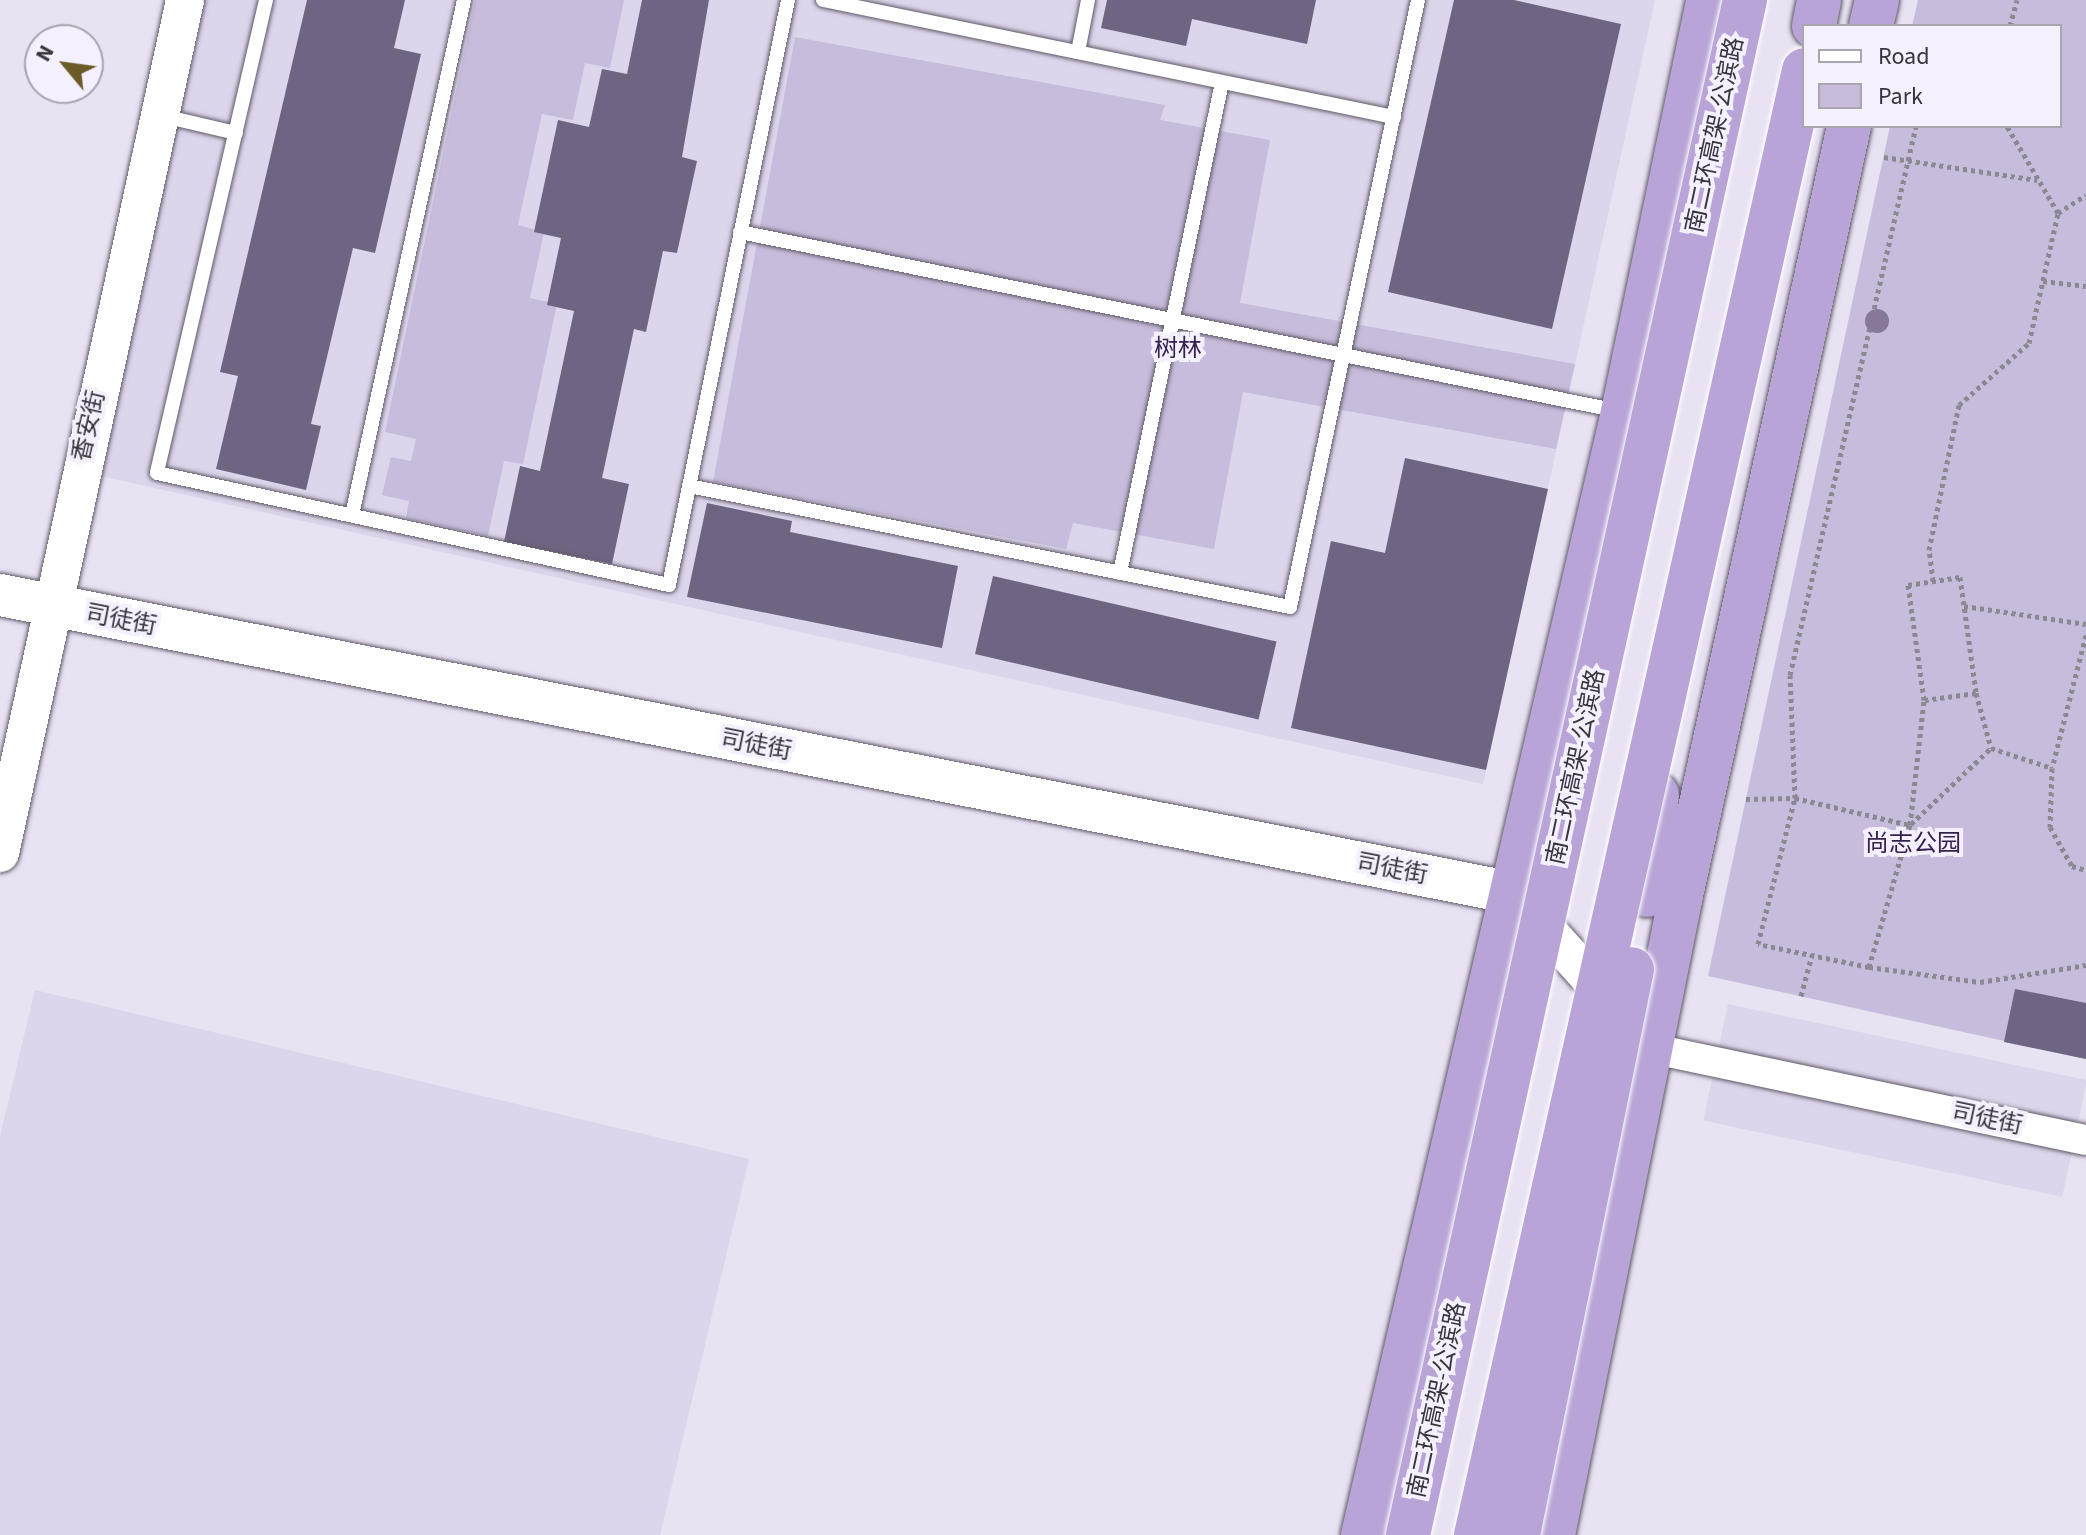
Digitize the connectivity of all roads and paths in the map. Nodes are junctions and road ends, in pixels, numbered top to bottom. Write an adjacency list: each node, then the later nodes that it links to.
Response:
1 (185, 0): 19 (street, 香安街)
2 (266, 0): 24 (lane)
3 (464, 0): 37 (lane)
4 (788, 0): 30 (lane)
5 (823, 0): 16 (lane)
6 (1088, 0): 16 (lane)
7 (1418, 0): 20 (lane)
8 (1708, 0): 35 (highway)
9 (1745, 0): 63 (highway, 南二环高架-公滨路, bridge)
10 (1819, 0): 13 (highway)
11 (1877, 0): 14 (highway)
12 (2017, 0): 15 (path)
13 (1814, 24)
14 (1871, 24)
15 (2011, 24)
16 (1078, 52): 18 (lane)
17 (1802, 79): 45 (highway, bridge)
18 (1222, 82): 20 (lane); 33 (lane)
19 (159, 115): 24 (lane); 42 (street, 香安街)
20 (1394, 117): 34 (lane)
21 (1849, 128): 60 (highway)
22 (1916, 128): 26 (path)
23 (2008, 128): 27 (path)
24 (236, 133): 37 (lane)
25 (1884, 157): 26 (path)
26 (1908, 161): 27 (path); 50 (path)
27 (2038, 180): 29 (path)
28 (2086, 195): 29 (path)
29 (2058, 213): 31 (path)
30 (740, 232): 33 (lane); 36 (lane)
31 (2043, 281): 32 (path); 39 (path)
32 (2086, 286)
33 (1173, 320): 34 (lane); 38 (lane)
34 (1343, 355): 35 (lane); 38 (lane)
35 (1623, 412): 55 (highway)
36 (689, 486): 37 (lane); 38 (lane)
37 (352, 515)
38 (1120, 573)
39 (1933, 581): 41 (path); 47 (path)
40 (0, 595): 42 (main road, 司徒街)
41 (1964, 606): 43 (path); 46 (path)
42 (54, 607): 53 (street, 香安街); 55 (main road, 司徒街)
43 (2086, 624)
44 (2086, 635): 49 (path)
45 (1670, 674): 64 (highway, bridge); 65 (highway, bridge)
46 (1976, 693): 47 (path); 48 (path)
47 (1924, 700): 52 (path)
48 (1991, 748): 49 (path); 52 (path)
49 (2052, 768): 54 (path)
50 (1795, 798): 51 (path); 52 (path); 56 (path)
51 (1746, 799)
52 (1910, 825): 58 (path)
53 (0, 853)
54 (2086, 870)
55 (1513, 893): 60 (street); 62 (highway)
56 (1812, 955): 58 (path); 59 (path)
57 (2086, 965): 58 (path)
58 (1869, 967)
59 (1801, 996)
60 (1654, 1049): 61 (street, 司徒街); 66 (highway)
61 (2086, 1140)
62 (1363, 1535)
63 (1408, 1535)
64 (1476, 1535)
65 (1518, 1535)
66 (1553, 1535)

